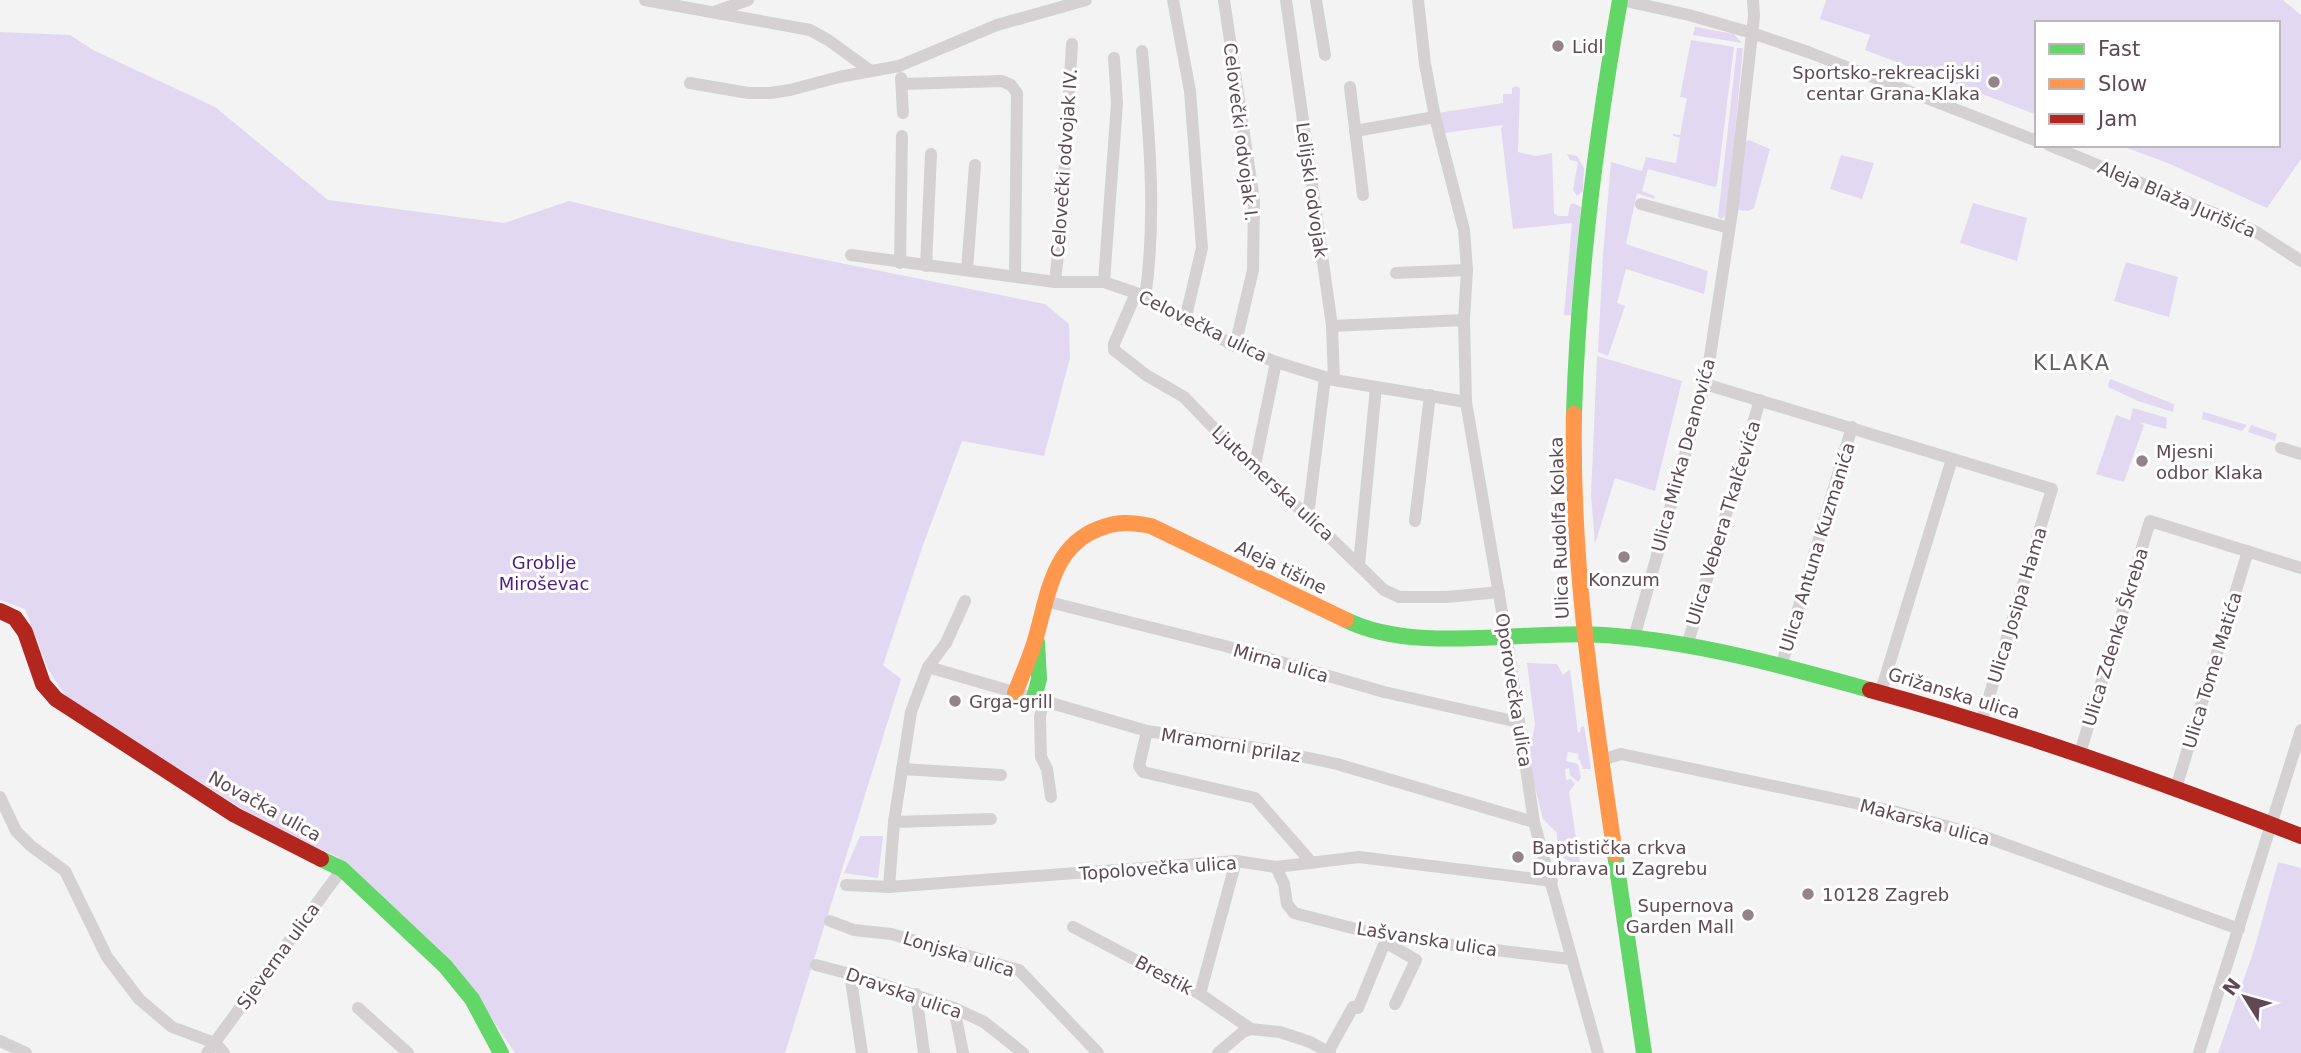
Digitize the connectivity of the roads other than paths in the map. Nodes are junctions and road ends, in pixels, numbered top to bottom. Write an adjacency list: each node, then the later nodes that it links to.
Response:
1 (645, 0): 11 (street)
2 (748, 0): 11 (street)
3 (1086, 0): 17 (street)
4 (1173, 0): 44 (street)
5 (1224, 0): 47 (street, Celovečki odvojak I.)
6 (1286, 0): 46 (street, Lelijski odvojak)
7 (1316, 0): 15 (street)
8 (1418, 0): 23 (street, Oporovečka ulica)
9 (1621, 0): 12 (street); 70 (street, Ulica Rudolfa Kolaka)
10 (1753, 0): 12 (street, Ulica Mirka Deanovića)
11 (714, 12): 18 (street)
12 (1752, 33): 26 (street); 32 (street, Ulica Mirka Deanovića)
13 (1072, 44): 41 (street, Celovečki odvojak IV.)
14 (1142, 51): 43 (street)
15 (1325, 55)
16 (1114, 58): 42 (street)
17 (899, 66): 18 (street); 20 (street)
18 (871, 71): 19 (street)
19 (690, 83)
20 (902, 84): 22 (street); 40 (street)
21 (1350, 87): 24 (street)
22 (903, 113)
23 (1435, 117): 24 (street); 38 (street, Oporovečka ulica)
24 (1355, 131): 30 (street)
25 (902, 136): 35 (street)
26 (2035, 140)
27 (2054, 147): 34 (street, Aleja Blaža Jurišića)
28 (932, 154): 36 (street)
29 (975, 165): 37 (street)
30 (1363, 195)
31 (1641, 204): 32 (street)
32 (1729, 228): 50 (street, Ulica Mirka Deanovića)
33 (851, 255): 35 (street, Celovečka ulica)
34 (2301, 261)
35 (900, 263): 36 (street, Celovečka ulica)
36 (926, 265): 37 (street, Celovečka ulica)
37 (967, 270): 40 (street, Celovečka ulica)
38 (1467, 270): 39 (street); 45 (street, Oporovečka ulica)
39 (1396, 274)
40 (1015, 276): 41 (street, Celovečka ulica)
41 (1055, 282): 42 (street, Celovečka ulica)
42 (1104, 282): 43 (street, Celovečka ulica)
43 (1141, 296): 44 (street, Celovečka ulica); 59 (street, Ljutomerska ulica)
44 (1185, 320): 47 (street, Celovečka ulica)
45 (1464, 320): 46 (street); 54 (street, Oporovečka ulica)
46 (1332, 327): 49 (street, Lelijski odvojak)
47 (1235, 346): 48 (street, Celovečka ulica)
48 (1276, 362): 49 (street, Celovečka ulica); 59 (street)
49 (1329, 379): 51 (street, Celovečka ulica); 60 (street, Lelijski odvojak)
50 (1705, 384): 53 (street); 71 (street, Ulica Mirka Deanovića)
51 (1376, 387): 52 (street, Celovečka ulica); 63 (street)
52 (1430, 395): 54 (street, Celovečka ulica); 61 (street)
53 (1760, 400): 55 (street); 73 (street, Ulica Vebera Tkalčevića)
54 (1466, 402): 65 (street, Oporovečka ulica)
55 (1852, 427): 58 (street); 75 (street, Ulica Antuna Kuzmanića)
56 (2281, 448): 57 (street)
57 (2301, 454)
58 (1952, 459): 76 (street); 79 (street, Ulica Josipa Hama)
59 (1254, 470): 60 (street, Ljutomerska ulica)
60 (1308, 516): 63 (street, Ljutomerska ulica)
61 (1415, 521)
62 (2248, 551): 64 (street); 83 (street, Ulica Zdenka Škreba); 87 (street, Ulica Tome Matića)
63 (1359, 565): 65 (street, Ljutomerska ulica)
64 (2301, 568)
65 (1499, 592): 69 (street, Oporovečka ulica)
66 (965, 601): 74 (street)
67 (1045, 601): 69 (street, Aleja tišine); 72 (street, Aleja tišine); 80 (street, Mirna ulica)
68 (0, 611): 98 (street, Novačka ulica)
69 (1505, 635): 70 (street, Aleja tišine); 80 (street, Oporovečka ulica)
70 (1583, 635): 71 (street, Grižanska ulica); 84 (street, Ulica Rudolfa Kolaka)
71 (1634, 638): 73 (street, Grižanska ulica)
72 (1036, 639): 77 (street, Aleja tišine); 78 (street, Aleja tišine)
73 (1687, 646): 75 (street, Grižanska ulica)
74 (928, 667): 77 (street, Mramorni prilaz); 85 (street)
75 (1781, 667): 76 (street, Grižanska ulica)
76 (1881, 691): 79 (street, Grižanska ulica)
77 (1015, 693): 78 (street, Mramorni prilaz)
78 (1038, 700): 82 (street, Mramorni prilaz); 89 (street)
79 (1982, 720): 83 (street, Grižanska ulica)
80 (1518, 722): 92 (street, Oporovečka ulica)
81 (2301, 730): 93 (street)
82 (1147, 731): 92 (street, Mramorni prilaz); 96 (street)
83 (2080, 753): 87 (street, Grižanska ulica)
84 (1602, 760): 104 (street, Makarska ulica); 129 (street, Ulica Rudolfa Kolaka)
85 (902, 769): 86 (street); 91 (street)
86 (1001, 775)
87 (2176, 788): 93 (street, Grižanska ulica)
88 (0, 797): 116 (street)
89 (1051, 797)
90 (991, 819): 91 (street)
91 (894, 822): 101 (street)
92 (1534, 822): 99 (street, Oporovečka ulica)
93 (2272, 824): 94 (street, Grižanska ulica); 104 (street)
94 (2301, 836)
95 (1236, 860): 97 (street, Topolovečka ulica); 101 (street, Topolovečka ulica); 109 (street)
96 (1312, 863): 97 (street, Topolovečka ulica); 99 (street, Topolovečka ulica)
97 (1276, 867): 105 (street, Lašvanska ulica)
98 (342, 869): 116 (street, Sjeverna ulica); 121 (street, Novačka ulica)
99 (1552, 881): 106 (street, Oporovečka ulica)
100 (846, 885): 101 (street, Topolovečka ulica)
101 (889, 887)
102 (830, 921): 126 (street, Lonjska ulica)
103 (1073, 927): 109 (street, Brestik)
104 (2239, 929): 130 (street)
105 (1386, 939): 106 (street, Lašvanska ulica); 111 (street); 117 (street)
106 (1570, 959): 128 (street, Oporovečka ulica)
107 (816, 965): 108 (street, Dravska ulica)
108 (850, 974): 110 (street, Dravska ulica); 122 (street)
109 (1200, 994): 114 (street, Brestik)
110 (916, 995): 113 (street, Dravska ulica); 123 (street)
111 (1395, 1004)
112 (358, 1008): 120 (street)
113 (954, 1008): 124 (street); 125 (street, Dravska ulica)
114 (1251, 1029): 117 (street, Brestik); 127 (street)
115 (0, 1041): 118 (street)
116 (211, 1048): 119 (street)
117 (1329, 1052)
118 (26, 1053)
119 (224, 1053)
120 (408, 1053)
121 (501, 1053)
122 (862, 1053)
123 (923, 1053)
124 (963, 1053)
125 (1023, 1053)
126 (1098, 1053)
127 (1218, 1053)
128 (1598, 1053)
129 (1644, 1053)
130 (2199, 1053)

